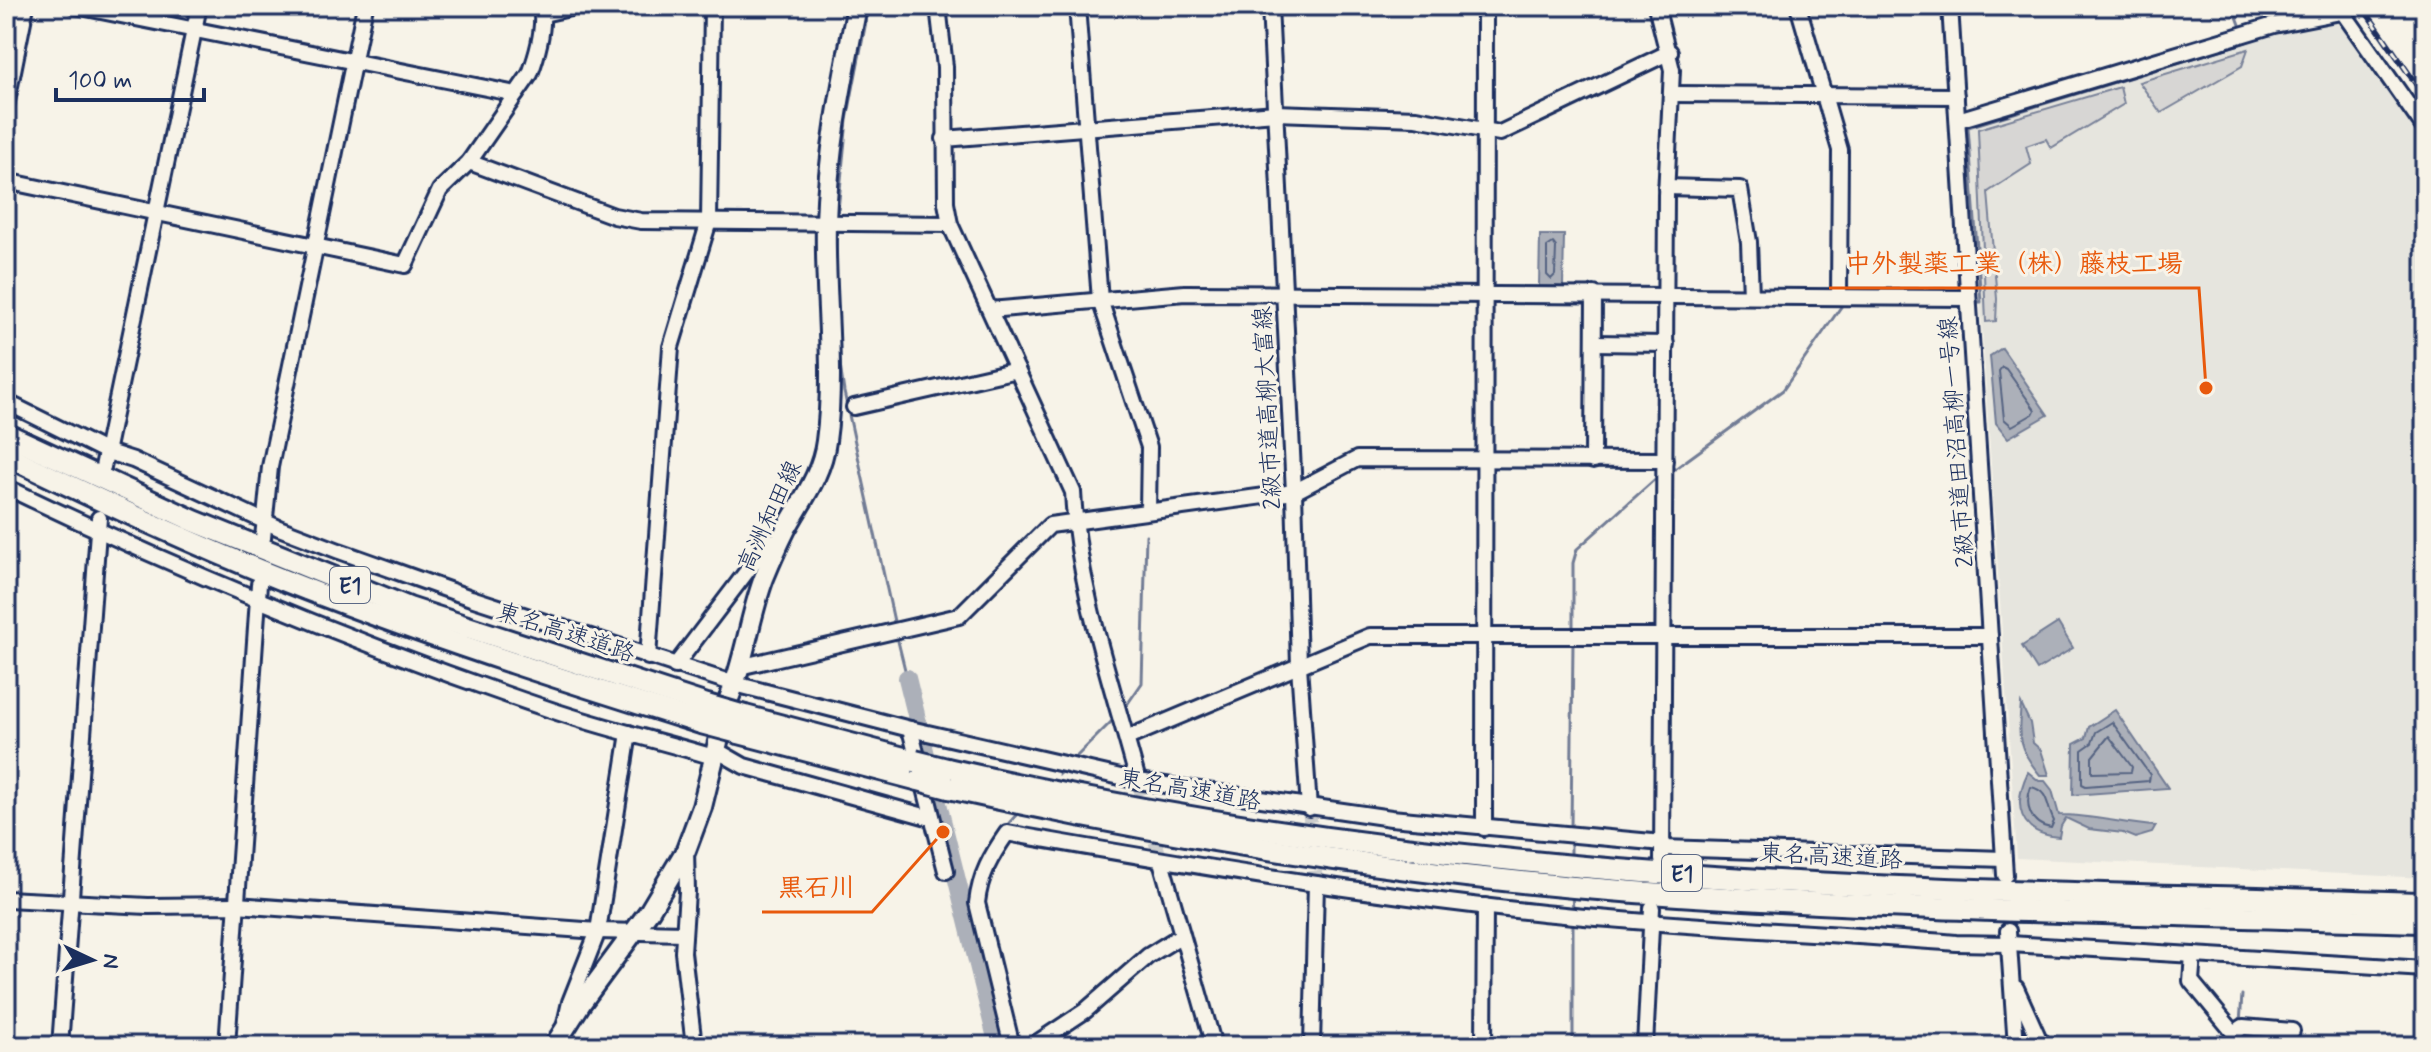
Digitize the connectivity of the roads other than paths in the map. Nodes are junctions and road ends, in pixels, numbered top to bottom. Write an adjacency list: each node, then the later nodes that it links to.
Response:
1 (26, 6): 24 (street)
2 (76, 6): 17 (street)
3 (199, 6): 17 (street)
4 (365, 6): 19 (street)
5 (579, 6): 16 (street)
6 (712, 6): 35 (street)
7 (857, 6): 36 (main road, 高洲和田線)
8 (938, 6): 30 (street)
9 (1077, 6): 27 (street)
10 (1270, 6): 25 (street, 2級市道高柳大富線)
11 (1485, 6): 28 (street)
12 (1656, 6): 18 (street)
13 (1798, 6): 22 (street)
14 (1950, 6): 23 (street, 2級市道田沼高柳一号線)
15 (2348, 9): 26 (street); 29 (street)
16 (542, 10): 20 (street)
17 (194, 29): 19 (street); 34 (street)
18 (1670, 52): 21 (street); 28 (street)
19 (354, 60): 20 (street); 38 (street)
20 (516, 94): 31 (street)
21 (1673, 94): 22 (street); 33 (street)
22 (1823, 94): 23 (street); 44 (street)
23 (1956, 96): 26 (street, 2級市道田沼高柳一号線)
24 (6, 106)
25 (1276, 113): 27 (street); 28 (street); 39 (street, 2級市道高柳大富線)
26 (1958, 120): 45 (street, 2級市道田沼高柳一号線)
27 (1087, 128): 30 (street); 46 (street)
28 (1484, 129): 40 (street)
29 (2425, 129)
30 (944, 139): 37 (street)
31 (469, 162): 35 (street); 38 (street)
32 (6, 181): 34 (street)
33 (1666, 187): 42 (street); 43 (street)
34 (155, 212): 38 (street); 54 (street)
35 (709, 221): 36 (street); 73 (street)
36 (826, 222): 37 (street); 67 (main road, 高洲和田線)
37 (950, 224): 47 (street)
38 (316, 245): 63 (street)
39 (1283, 293): 40 (street); 46 (street); 61 (street, 2級市道高柳大富線)
40 (1485, 294): 41 (street); 57 (street)
41 (1594, 294): 42 (street); 48 (street)
42 (1667, 295): 43 (street); 49 (street)
43 (1751, 296): 44 (street)
44 (1839, 297): 45 (street)
45 (1968, 298): 71 (street, 2級市道田沼高柳一号線)
46 (1100, 300): 47 (street); 62 (street)
47 (990, 310): 50 (street)
48 (1594, 343): 49 (street); 58 (street)
49 (1666, 344): 56 (street)
50 (1017, 370): 52 (street); 64 (street)
51 (6, 402): 54 (street)
52 (854, 407)
53 (6, 434): 77 (highway, 東名高速道路 / E1)
54 (105, 451): 59 (street); 63 (street)
55 (6, 455): 77 (highway, 東名高速道路 / E1)
56 (1665, 460): 58 (street); 72 (street)
57 (1486, 461): 58 (street); 61 (street); 70 (street)
58 (1593, 461)
59 (103, 467)
60 (6, 487): 65 (street)
61 (1294, 492): 62 (street); 75 (street, 2級市道高柳大富線)
62 (1148, 511): 64 (street)
63 (264, 521): 66 (street); 73 (street)
64 (1074, 521): 76 (street); 80 (street)
65 (99, 524): 69 (street); 95 (street)
66 (263, 538)
67 (780, 542): 74 (street); 76 (main road, 高洲和田線)
68 (259, 584): 69 (street)
69 (258, 601): 79 (street); 97 (street)
70 (1485, 636): 72 (street); 75 (street); 86 (street)
71 (1990, 636): 72 (street); 89 (street, 2級市道田沼高柳一号線)
72 (1664, 637): 88 (street)
73 (648, 657): 74 (street)
74 (675, 666): 76 (street)
75 (1299, 666): 80 (street); 84 (street, 2級市道高柳大富線)
76 (737, 676): 78 (street); 81 (main road, 高洲和田線)
77 (704, 714): 82 (highway, 東名高速道路 / E1, bridge); 82 (highway, 東名高速道路 / E1, bridge)
78 (912, 729): 83 (street); 85 (street)
79 (629, 733): 81 (street); 101 (street)
80 (1127, 738): 83 (street)
81 (715, 754): 85 (street); 87 (main road, 高洲和田線)
82 (948, 778): 96 (highway, 東名高速道路 / E1); 100 (highway, 東名高速道路 / E1)
83 (1138, 781): 84 (street)
84 (1309, 808): 86 (street)
85 (931, 818): 91 (street)
86 (1484, 828): 88 (street)
87 (686, 850): 102 (main road, 高洲和田線); 103 (street)
88 (1663, 851): 89 (street)
89 (2004, 859): 92 (street, 2級市道田沼高柳一号線)
90 (1161, 861): 93 (street); 104 (street); 116 (street)
91 (946, 871)
92 (2005, 875)
93 (1316, 884): 98 (street); 119 (street)
94 (6, 899): 95 (street)
95 (70, 902): 97 (street); 112 (street)
96 (2425, 903)
97 (236, 905): 101 (street); 113 (street)
98 (1485, 906): 99 (street); 120 (street)
99 (1650, 915): 105 (street); 121 (street)
100 (2425, 922)
101 (598, 931): 102 (street); 109 (street)
102 (634, 931): 103 (street); 109 (main road, 高洲和田線)
103 (684, 933): 115 (street)
104 (1182, 935): 117 (street); 118 (street)
105 (2009, 937): 106 (street); 108 (street)
106 (2193, 955): 107 (street); 111 (street)
107 (2425, 969)
108 (2013, 986): 122 (street); 123 (street)
109 (564, 1030): 114 (main road, 高洲和田線)
110 (2292, 1031): 111 (street)
111 (2235, 1040)
112 (60, 1046)
113 (227, 1046)
114 (554, 1046)
115 (694, 1046)
116 (1012, 1046)
117 (1032, 1046)
118 (1214, 1046)
119 (1312, 1046)
120 (1484, 1046)
121 (1645, 1046)
122 (2016, 1046)
123 (2042, 1046)

